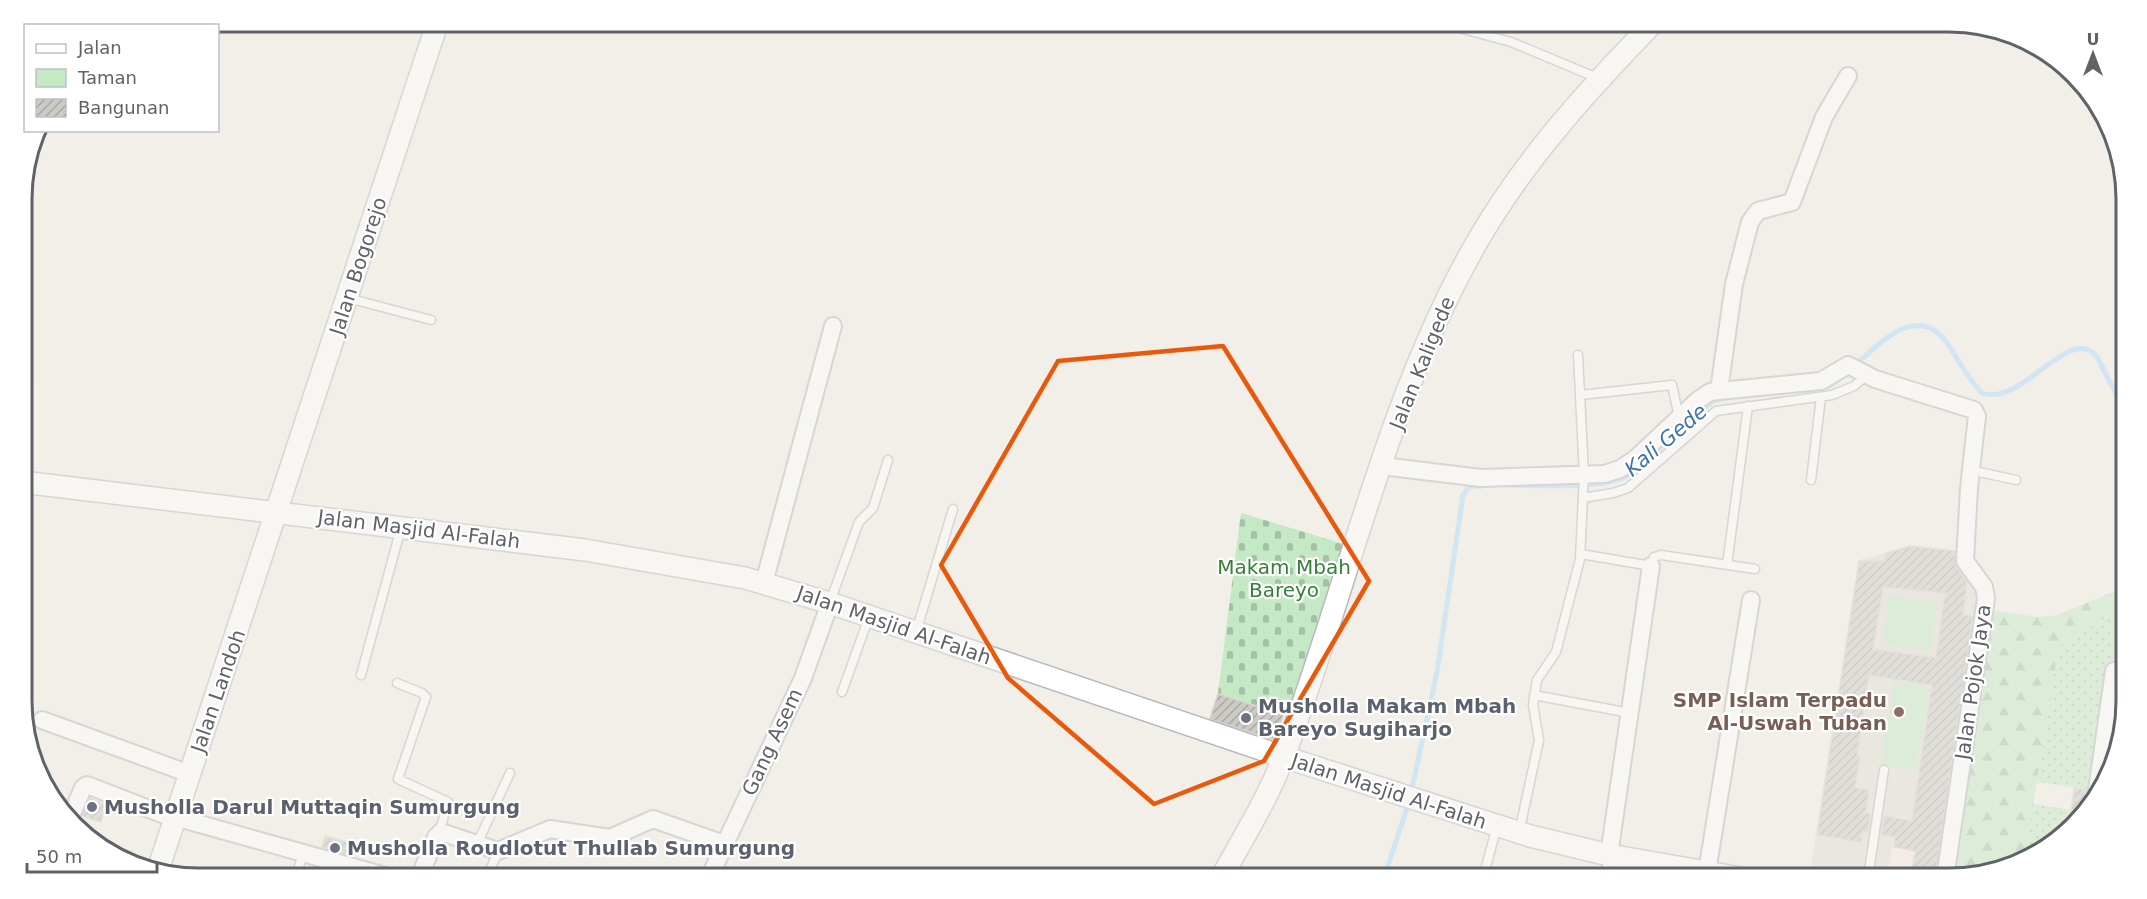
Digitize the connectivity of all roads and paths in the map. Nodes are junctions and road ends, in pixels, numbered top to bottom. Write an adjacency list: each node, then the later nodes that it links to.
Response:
1 (434, 32): 6 (street, Jalan Bogorejo)
2 (1473, 32): 5 (lane)
3 (1645, 32): 5 (street, Jalan Kaligede)
4 (1848, 76): 11 (street)
5 (1600, 79): 17 (street, Jalan Kaligede)
6 (348, 298): 7 (lane); 24 (street, Jalan Bogorejo)
7 (431, 320)
8 (833, 326): 30 (street)
9 (1578, 355): 12 (lane)
10 (1860, 371): 11 (street); 13 (lane); 18 (street, Jalan Pojok Jaya)
11 (1719, 390): 15 (street)
12 (1580, 395): 15 (lane); 22 (lane)
13 (1821, 397): 14 (lane); 19 (lane)
14 (1748, 406): 22 (lane); 27 (lane)
15 (1679, 418): 22 (street)
16 (888, 460): 32 (lane)
17 (1382, 466): 22 (street); 43 (street, Jalan Kaligede)
18 (1970, 470): 20 (lane); 64 (street, Jalan Pojok Jaya)
19 (1811, 480)
20 (2016, 480)
21 (32, 483): 24 (street, Jalan Masjid Al-Falah)
22 (1583, 486): 26 (lane)
23 (953, 509): 34 (lane)
24 (278, 512): 25 (street, Jalan Masjid Al-Falah); 46 (street, Jalan Landoh)
25 (401, 527): 30 (street, Jalan Masjid Al-Falah); 36 (lane)
26 (1581, 554): 28 (lane); 39 (lane)
27 (1727, 565): 28 (lane); 29 (lane)
28 (1651, 566): 40 (street)
29 (1755, 569)
30 (764, 583): 32 (street, Jalan Masjid Al-Falah)
31 (1750, 600): 62 (street)
32 (830, 603): 33 (street, Jalan Masjid Al-Falah); 53 (street, Gang Asem)
33 (869, 617): 34 (street, Jalan Masjid Al-Falah); 38 (lane)
34 (916, 632): 43 (street, Jalan Masjid Al-Falah)
35 (2114, 671): 42 (street)
36 (360, 675)
37 (397, 683): 50 (lane)
38 (842, 692)
39 (1534, 695): 40 (lane); 51 (lane)
40 (1630, 713): 56 (street)
41 (42, 720): 46 (street)
42 (2111, 736)
43 (1284, 757): 49 (street, Jalan Masjid Al-Falah); 58 (street, Jalan Kaligede)
44 (1884, 770): 63 (lane)
45 (510, 773): 52 (lane)
46 (190, 774): 48 (street, Jalan Landoh)
47 (73, 810): 48 (street)
48 (175, 818): 55 (street); 57 (street, Jalan Landoh)
49 (1497, 826): 51 (street, Jalan Masjid Al-Falah); 59 (lane)
50 (439, 833): 52 (street); 67 (street)
51 (1519, 833): 56 (street, Jalan Masjid Al-Falah)
52 (477, 844): 54 (street)
53 (724, 844): 54 (street); 69 (street, Gang Asem)
54 (498, 850): 68 (lane)
55 (304, 852): 65 (lane); 66 (street)
56 (1609, 855): 60 (lane); 61 (street, Jalan Masjid Al-Falah)
57 (160, 863)
58 (1227, 867)
59 (1486, 867)
60 (1607, 867)
61 (1679, 867)
62 (1708, 867)
63 (1870, 867)
64 (1947, 867)
65 (298, 868)
66 (358, 868)
67 (424, 868)
68 (491, 868)
69 (714, 868)

